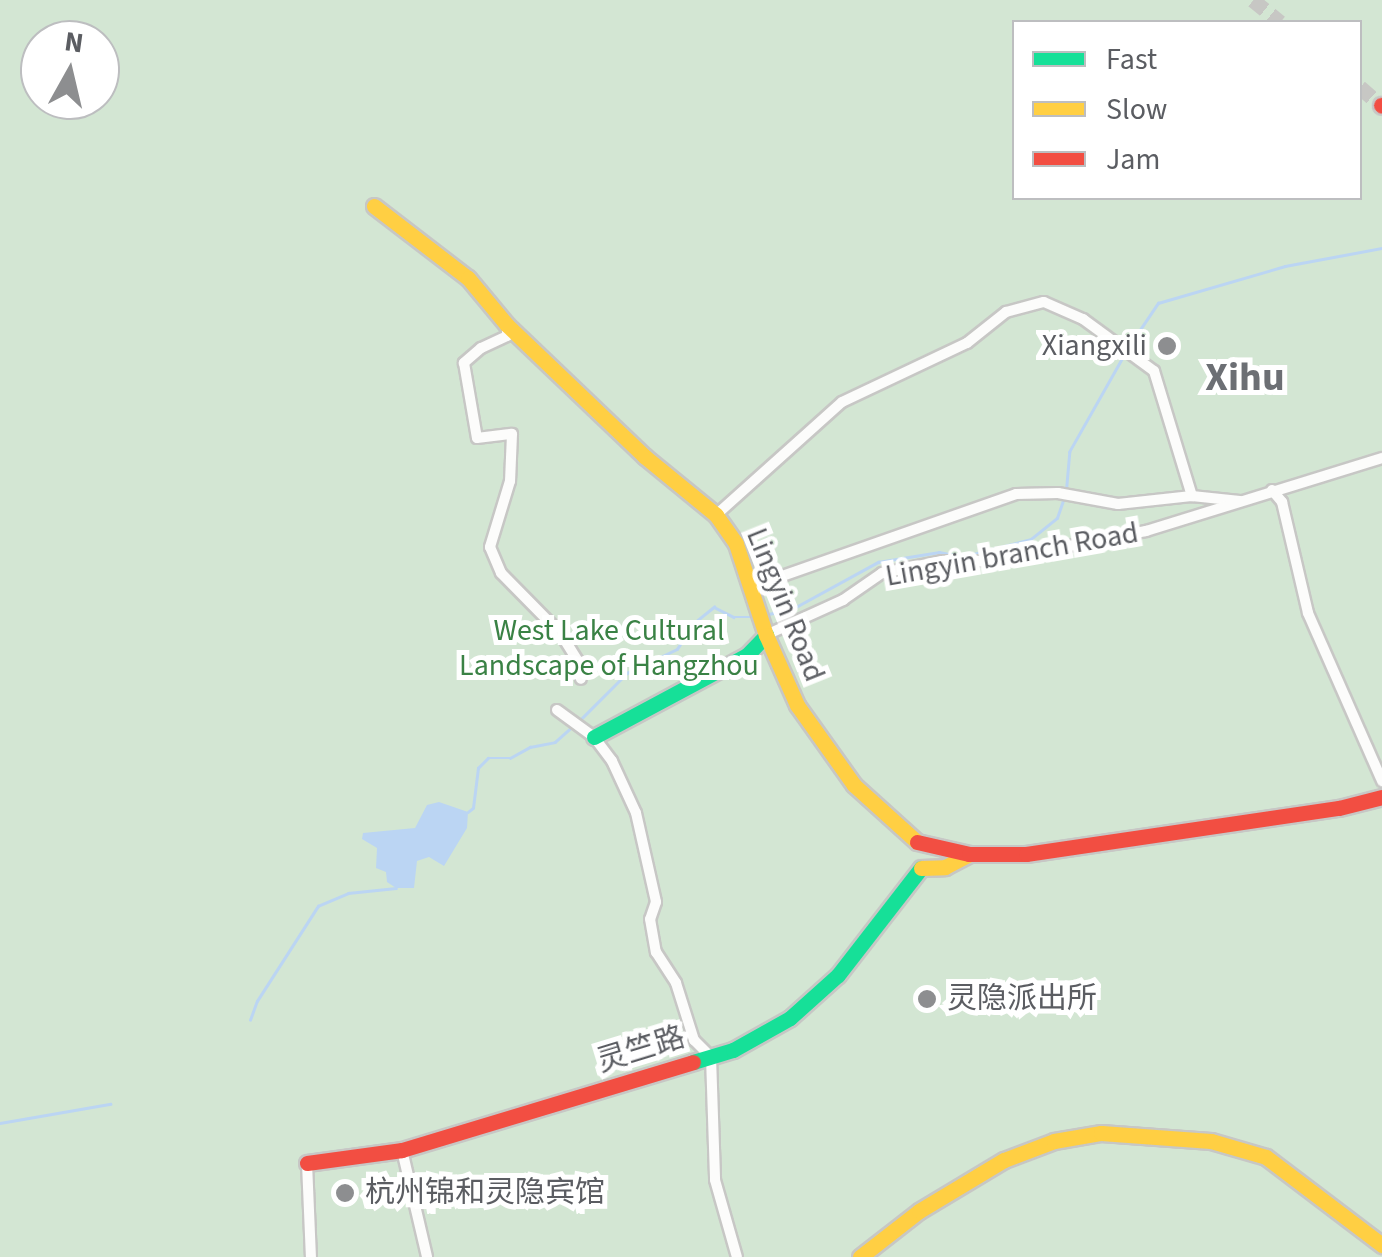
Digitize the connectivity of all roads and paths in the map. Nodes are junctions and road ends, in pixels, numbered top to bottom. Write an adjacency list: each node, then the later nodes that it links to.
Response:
1 (374, 206): 2 (street, Lingyin Road)
2 (507, 325): 7 (street, Lingyin Road); 10 (street)
3 (1382, 458): 4 (street, Lingyin branch Road)
4 (1272, 490): 6 (street, Lingyin branch Road); 13 (street)
5 (1192, 496): 6 (street); 7 (street); 8 (street)
6 (1240, 501): 9 (street, Lingyin branch Road)
7 (716, 514): 8 (street, Lingyin Road)
8 (748, 582): 9 (street, Lingyin Road)
9 (765, 632): 12 (street); 15 (street, Lingyin Road)
10 (582, 679)
11 (558, 710): 12 (street)
12 (587, 733): 18 (street)
13 (1382, 781)
14 (1382, 797): 16 (street, Lingyin Road)
15 (918, 842): 16 (street, Lingyin Road); 17 (street)
16 (969, 854): 17 (street)
17 (920, 868): 18 (street, 灵竺路)
18 (711, 1057): 19 (street, 灵竺路); 24 (street)
19 (402, 1150): 20 (street, 灵竺路); 23 (street)
20 (307, 1164): 22 (street)
21 (1382, 1246): 25 (street)
22 (311, 1257)
23 (427, 1257)
24 (737, 1257)
25 (860, 1257)

